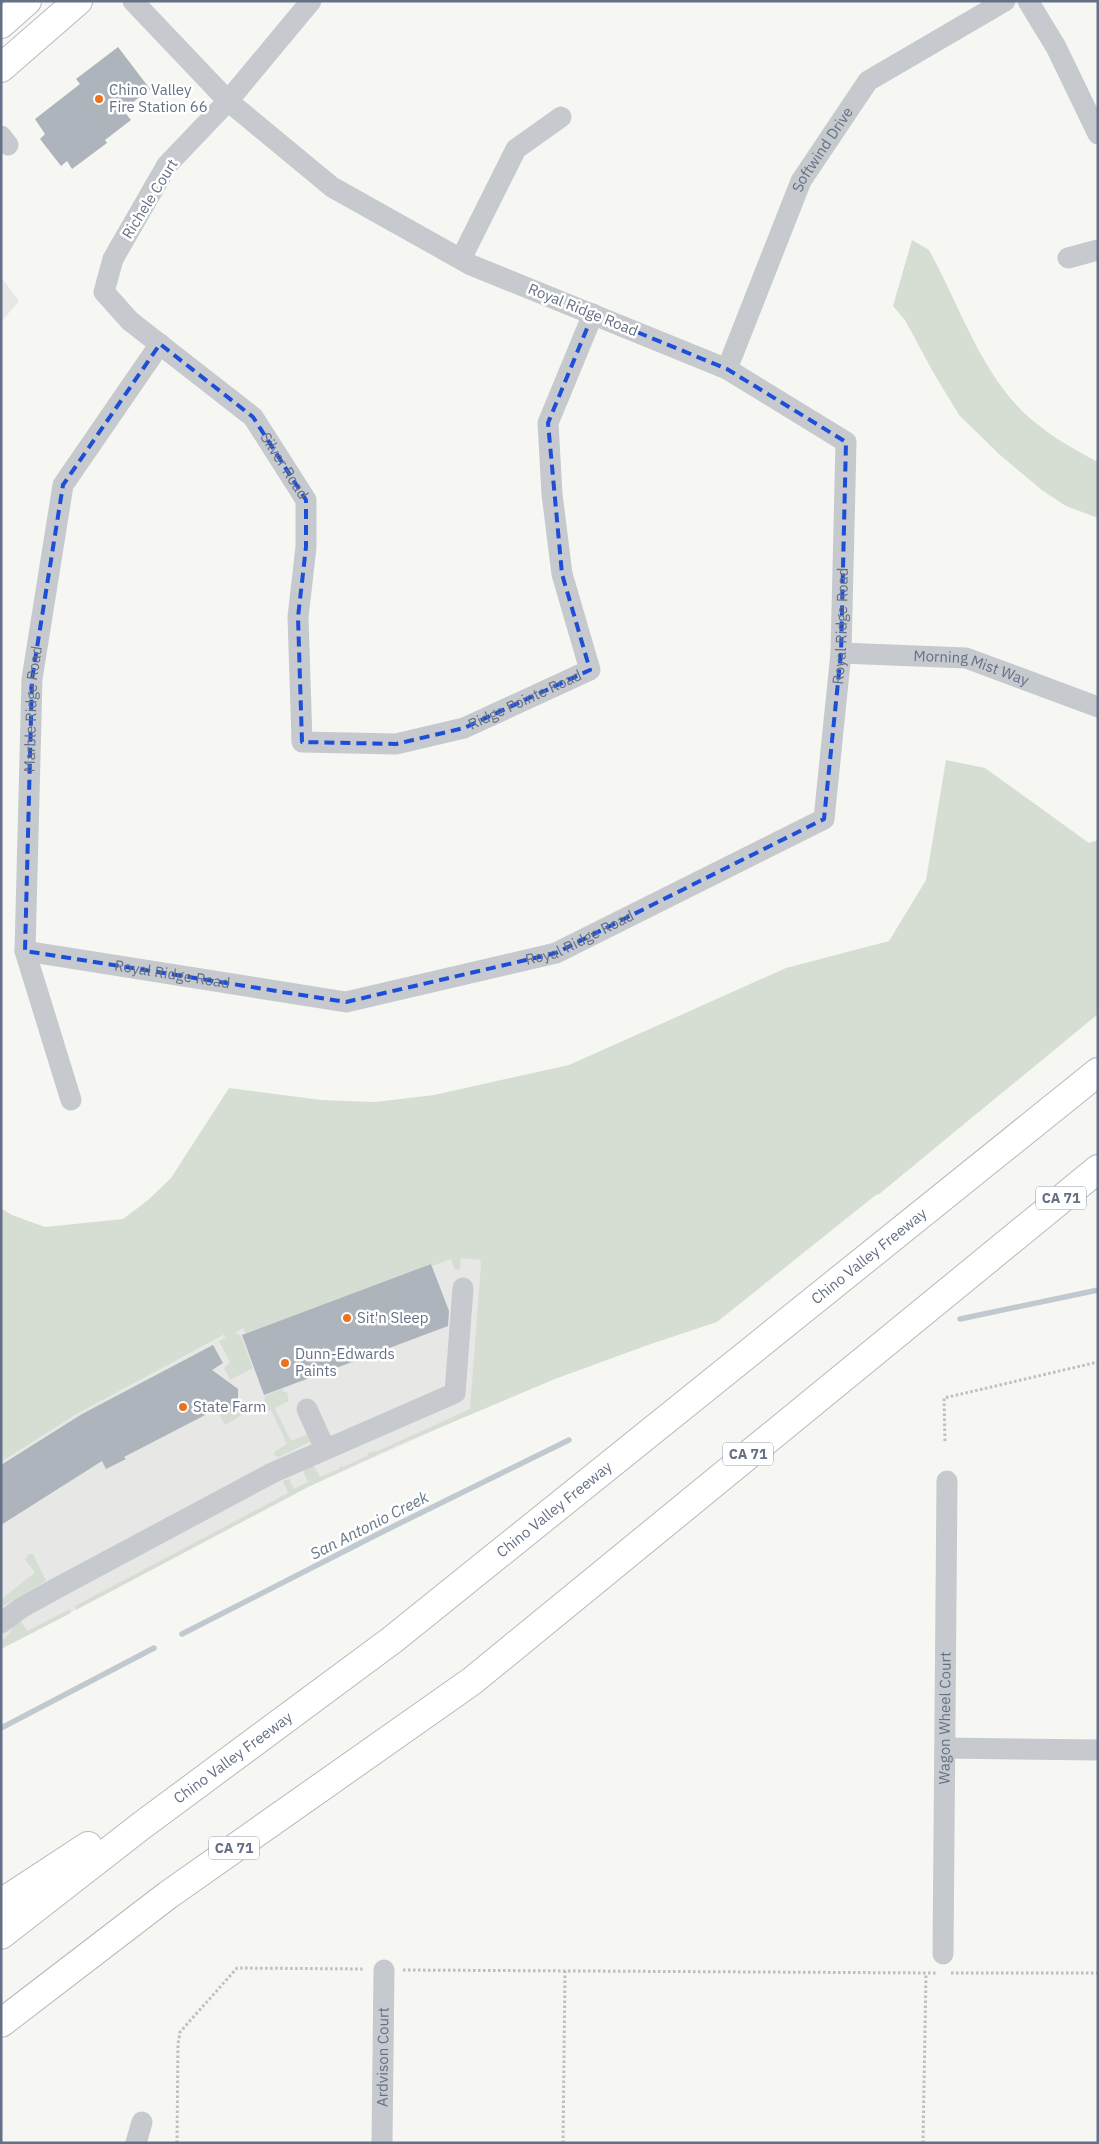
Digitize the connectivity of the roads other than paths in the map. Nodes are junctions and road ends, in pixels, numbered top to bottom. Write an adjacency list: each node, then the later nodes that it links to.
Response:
1 (27, 1): 7 (main road)
2 (78, 1): 8 (main road)
3 (133, 1): 9 (street, Royal Ridge Road)
4 (311, 1): 9 (street, Richele Court)
5 (1004, 1): 18 (street, Softwind Drive)
6 (1028, 1): 11 (street)
7 (1, 24)
8 (1, 68)
9 (228, 101): 14 (street, Royal Ridge Road); 15 (street, Richele Court)
10 (561, 117): 14 (street)
11 (1098, 134)
12 (1098, 250): 13 (street)
13 (1068, 258)
14 (461, 259): 16 (street, Royal Ridge Road)
15 (104, 292): 17 (street, Silver Road)
16 (593, 314): 18 (street, Royal Ridge Road); 21 (street, Ridge Pointe Road)
17 (160, 344): 21 (street, Silver Road); 22 (street, Marble Ridge Road)
18 (727, 369): 19 (street, Royal Ridge Road)
19 (841, 653): 20 (street, Morning Mist Way); 22 (street, Royal Ridge Road)
20 (1098, 707)
21 (302, 742)
22 (25, 951): 24 (street, Marble Ridge Road)
23 (1098, 1072): 33 (main road, Chino Valley Freeway)
24 (71, 1100)
25 (1098, 1169): 38 (main road, CA 71)
26 (463, 1288): 28 (street)
27 (307, 1409): 28 (street)
28 (325, 1449): 30 (street)
29 (948, 1481): 31 (street, Wagon Wheel Court)
30 (1, 1624)
31 (945, 1748): 32 (street); 36 (street, Wagon Wheel Court)
32 (1098, 1750)
33 (141, 1826): 34 (main road); 35 (main road, Chino Valley Freeway)
34 (1, 1903)
35 (1, 1935)
36 (943, 1954)
37 (384, 1970): 43 (street, Ardvison Court)
38 (25, 2007): 39 (main road, CA 71); 40 (main road)
39 (1, 2024)
40 (1, 2043)
41 (142, 2122): 42 (street)
42 (136, 2143)
43 (382, 2143)

